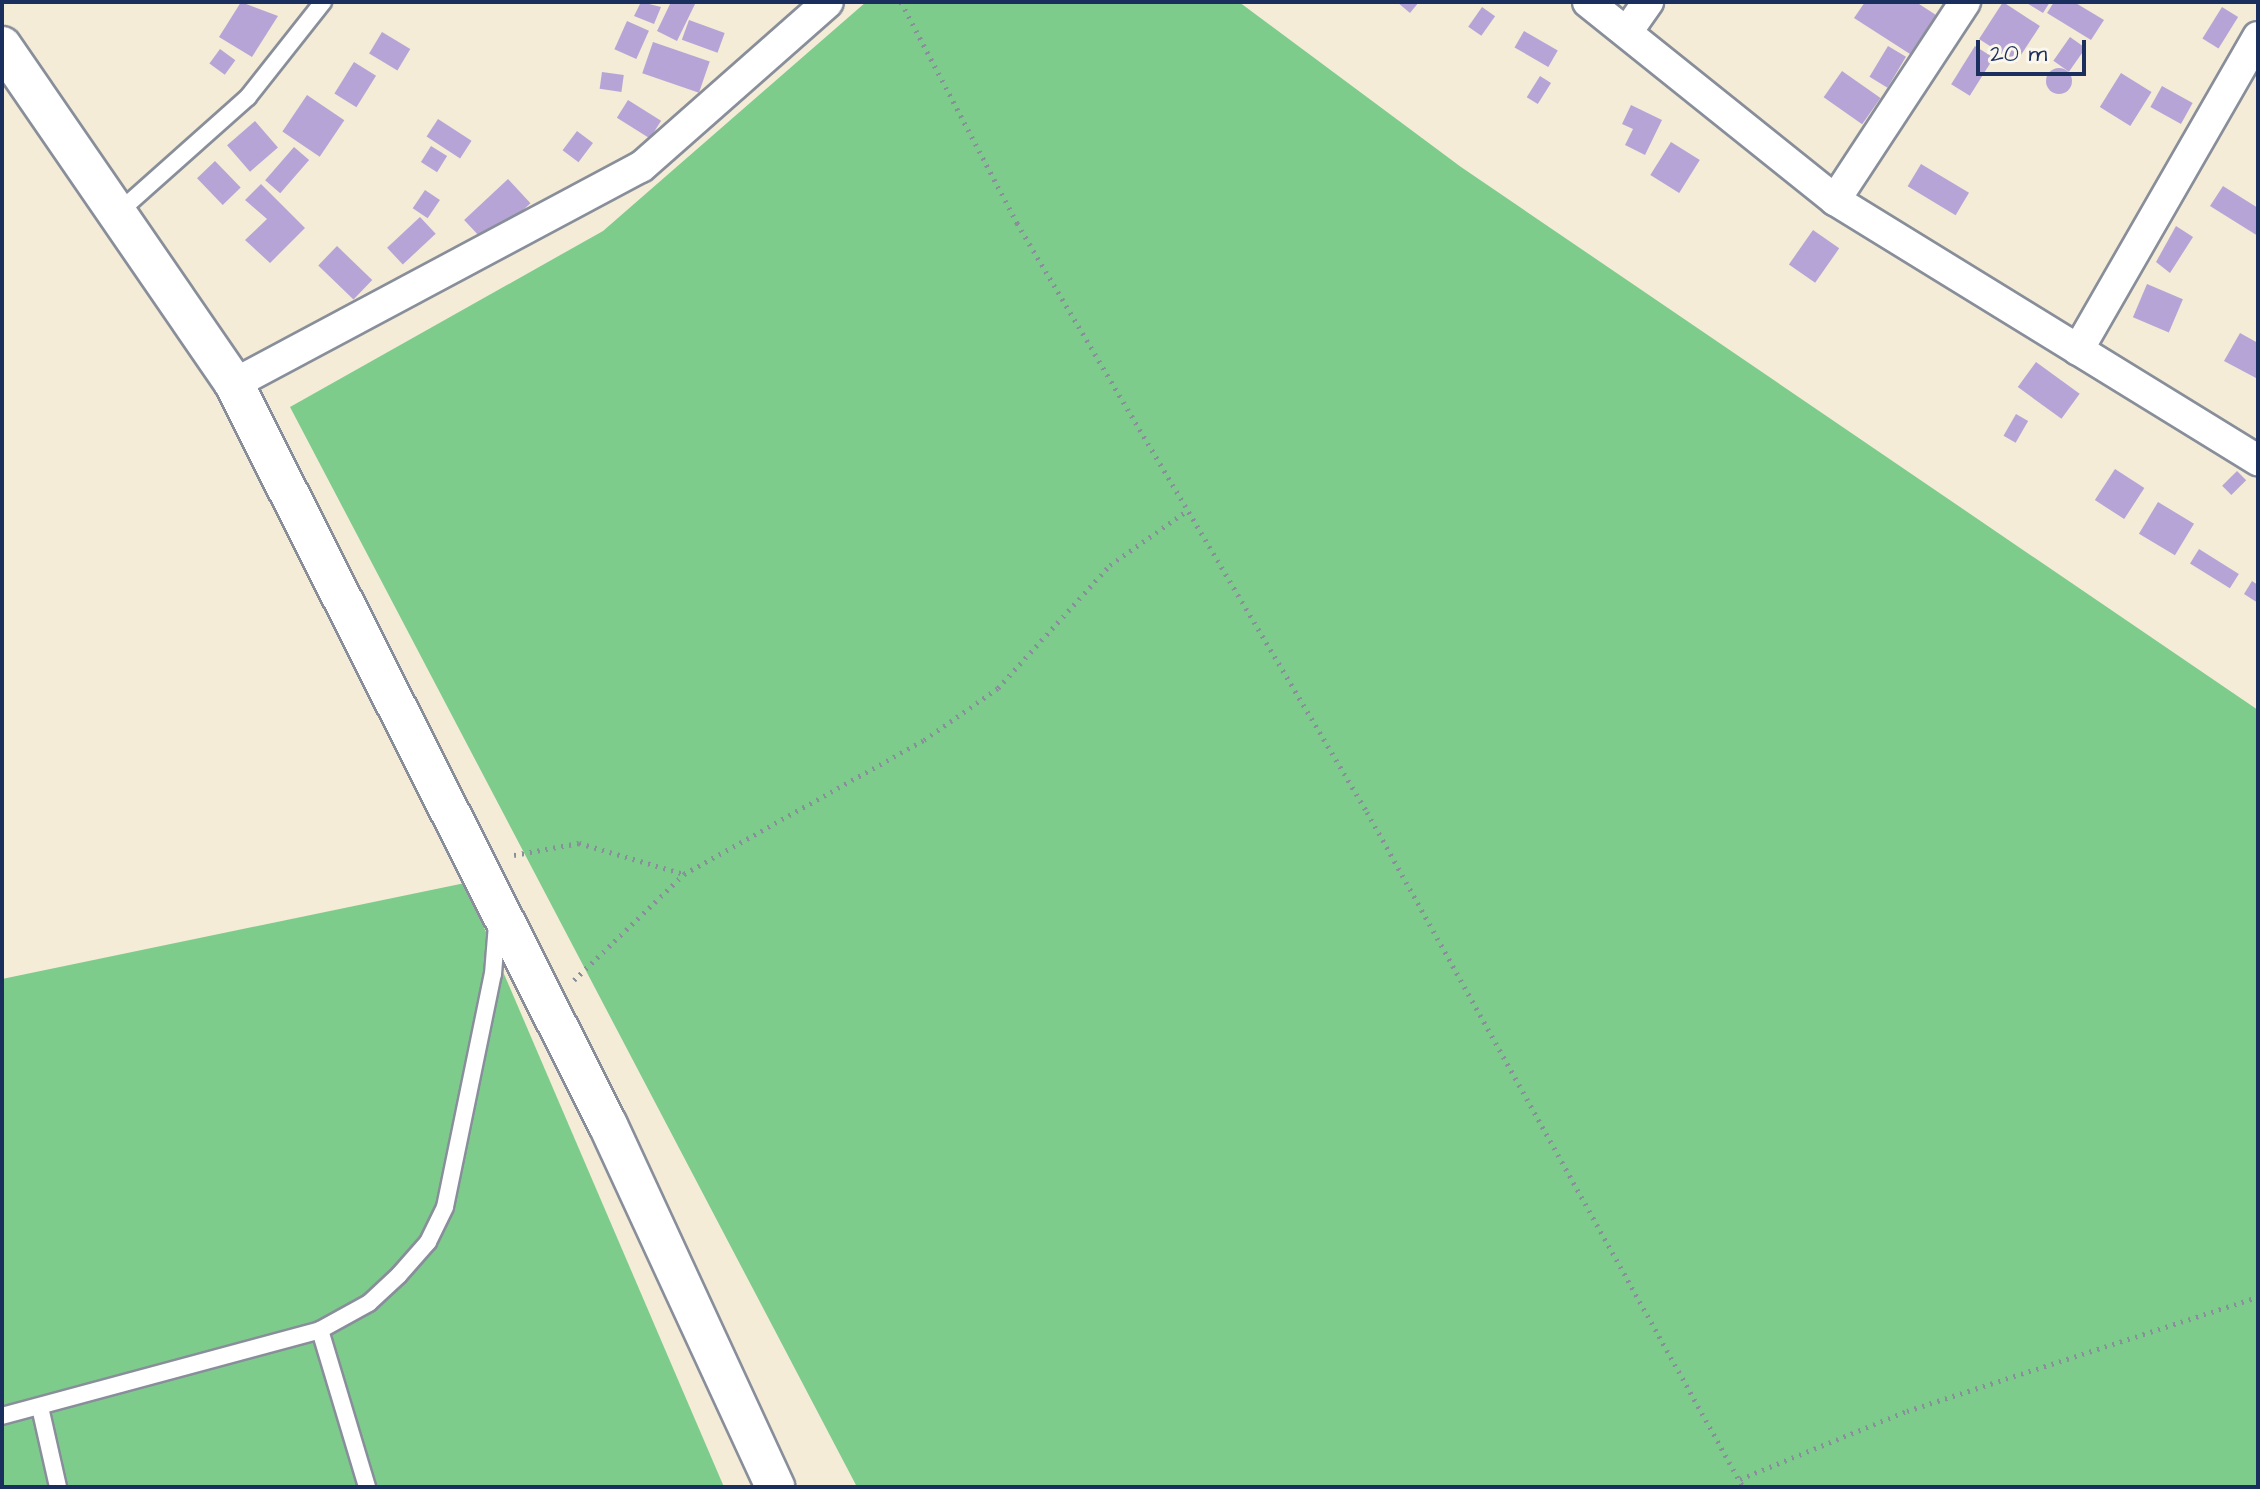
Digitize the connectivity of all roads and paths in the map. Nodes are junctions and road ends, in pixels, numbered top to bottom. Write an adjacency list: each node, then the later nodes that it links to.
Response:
1 (323, 2): 11 (lane)
2 (828, 2): 13 (street)
3 (901, 2): 15 (path)
4 (1588, 2): 7 (street)
5 (1648, 2): 7 (street)
6 (1965, 2): 10 (street)
7 (1627, 32): 10 (street)
8 (2258, 37): 12 (street)
9 (2, 46): 11 (street)
10 (1835, 200): 12 (street)
11 (120, 211): 13 (street)
12 (2078, 350): 14 (street)
13 (234, 384): 16 (street)
14 (2258, 460)
15 (1185, 512): 17 (path); 24 (path)
16 (475, 869): 17 (path); 18 (street)
17 (684, 874): 19 (path)
18 (498, 914): 19 (street); 21 (lane)
19 (545, 1008): 27 (street)
20 (2258, 1297): 24 (path)
21 (320, 1330): 22 (lane); 26 (lane)
22 (40, 1407): 23 (lane); 25 (lane)
23 (2, 1416)
24 (1740, 1479): 28 (path)
25 (58, 1487)
26 (367, 1487)
27 (775, 1487)
28 (1743, 1487)

